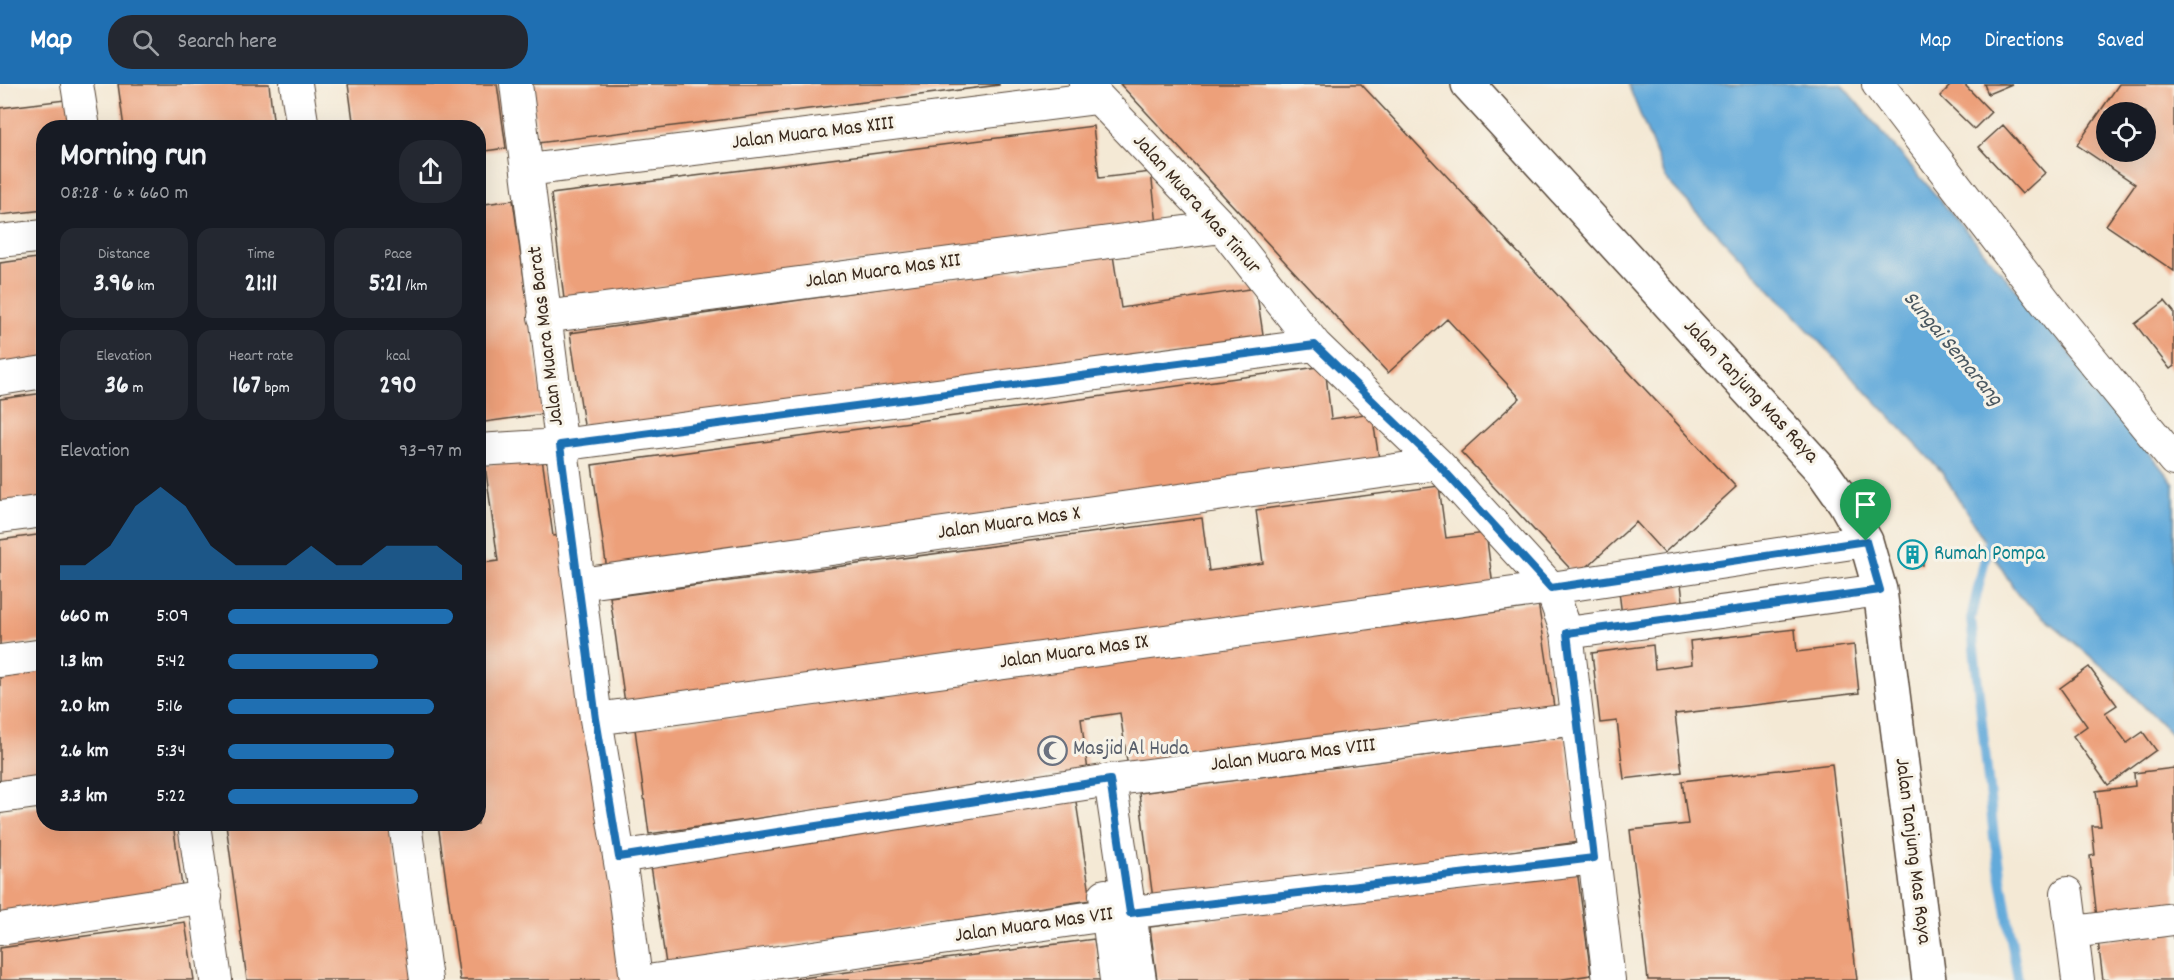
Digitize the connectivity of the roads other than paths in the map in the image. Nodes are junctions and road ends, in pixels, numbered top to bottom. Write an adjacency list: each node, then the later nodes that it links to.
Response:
1 (77, 84): 7 (street)
2 (297, 84): 8 (street)
3 (516, 84): 9 (street, Jalan Muara Mas Barat)
4 (1468, 84): 23 (street, Jalan Tanjung Mas Raya)
5 (1878, 84): 19 (street)
6 (1091, 91): 9 (street, Jalan Muara Mas XIII); 10 (street, Jalan Muara Mas Timur)
7 (83, 120)
8 (302, 120)
9 (528, 170): 13 (street, Jalan Muara Mas Barat)
10 (1222, 227): 13 (street, Jalan Muara Mas XII); 14 (street, Jalan Muara Mas Timur)
11 (36, 237): 12 (street)
12 (0, 241)
13 (544, 317): 17 (street, Jalan Muara Mas Barat)
14 (1315, 345): 17 (street); 20 (street, Jalan Muara Mas Timur)
15 (36, 373): 16 (street)
16 (0, 379)
17 (560, 445): 18 (street); 24 (street, Jalan Muara Mas Barat)
18 (486, 450)
19 (2174, 460)
20 (1438, 464): 24 (street, Jalan Muara Mas X); 25 (street, Jalan Muara Mas Timur)
21 (36, 512): 22 (street)
22 (0, 517)
23 (1866, 541): 25 (street, Jalan Muara Mas IX); 26 (street, Jalan Tanjung Mas Raya)
24 (580, 584): 31 (street, Jalan Muara Mas Barat)
25 (1551, 588): 27 (street, Jalan Muara Mas Timur); 31 (street, Jalan Muara Mas IX)
26 (1880, 590): 27 (street); 52 (street, Jalan Tanjung Mas Raya)
27 (1567, 633): 30 (street, Jalan Muara Mas Timur)
28 (36, 656): 29 (street)
29 (0, 662)
30 (1577, 718): 32 (street, Jalan Muara Mas VIII); 38 (street, Jalan Muara Mas Timur)
31 (596, 719): 37 (street, Jalan Muara Mas Barat)
32 (1101, 781): 37 (street, Jalan Muara Mas VIII); 41 (street)
33 (36, 792): 34 (street)
34 (0, 797)
35 (195, 831): 40 (street)
36 (406, 831): 46 (street)
37 (619, 857): 47 (street, Jalan Muara Mas Barat)
38 (1594, 858): 41 (street, Jalan Muara Mas VII); 51 (street, Jalan Muara Mas Timur)
39 (2067, 893): 44 (street)
40 (206, 897): 43 (street); 45 (street)
41 (1119, 914): 48 (street, Jalan Muara Mas VII); 49 (street); 50 (street)
42 (2174, 919): 44 (street)
43 (0, 930)
44 (2073, 932): 53 (street)
45 (216, 980)
46 (426, 980)
47 (636, 980)
48 (654, 980)
49 (1116, 980)
50 (1140, 980)
51 (1609, 980)
52 (1929, 980)
53 (2078, 980)

